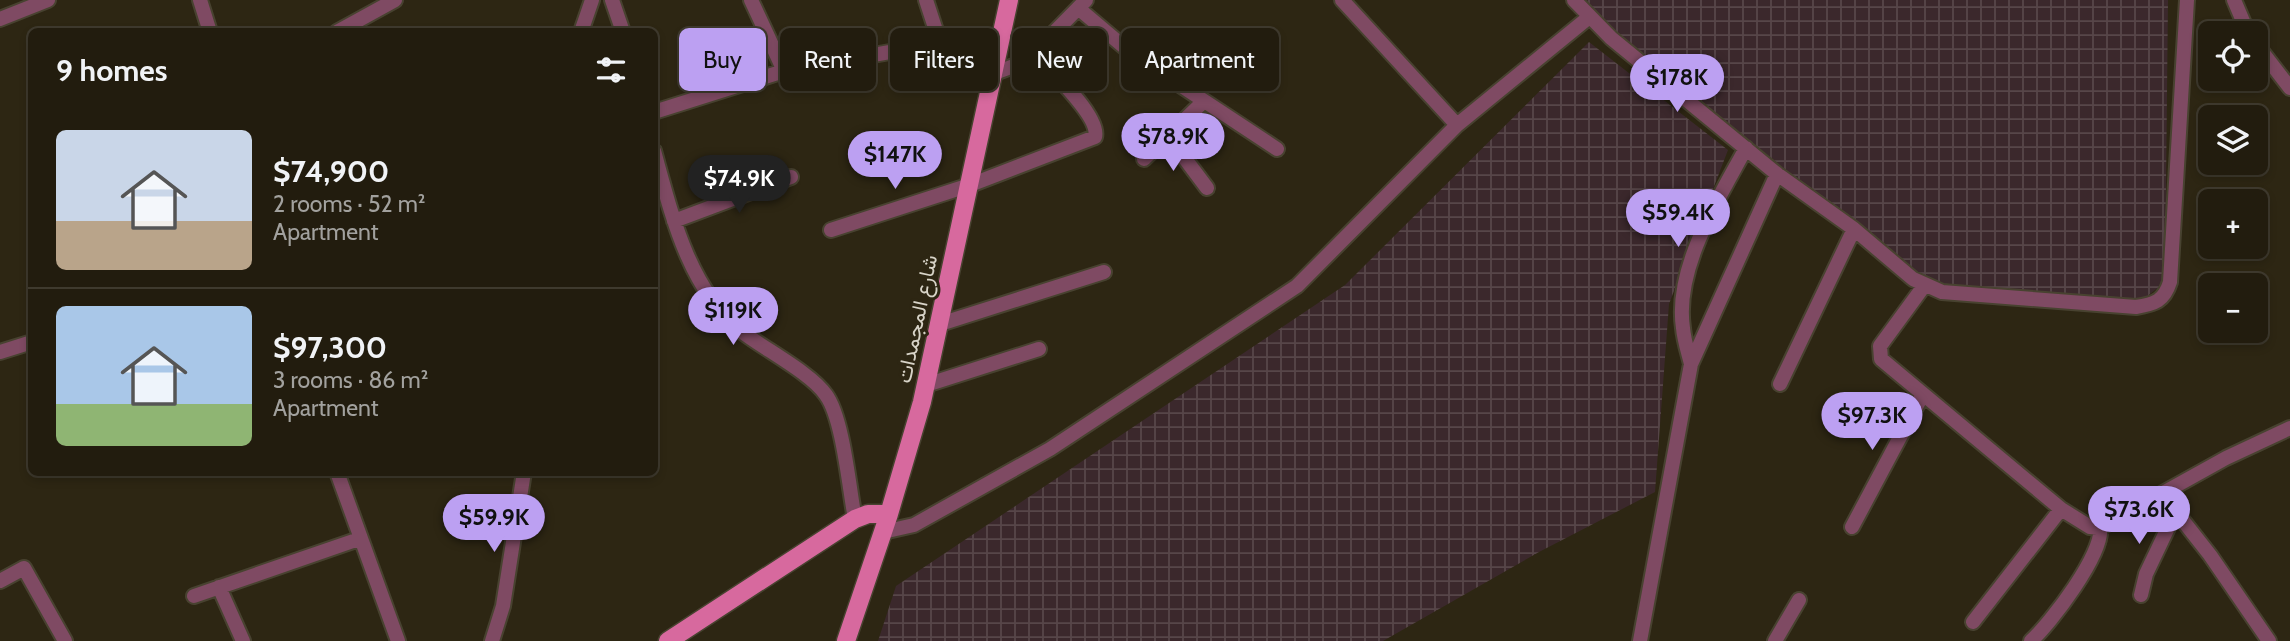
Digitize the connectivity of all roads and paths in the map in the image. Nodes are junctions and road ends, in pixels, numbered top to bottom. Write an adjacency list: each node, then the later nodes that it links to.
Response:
1 (48, 0): 14 (street)
2 (200, 0): 18 (street)
3 (395, 0): 19 (street)
4 (592, 0): 20 (street)
5 (612, 0): 21 (street)
6 (751, 0): 26 (street)
7 (926, 0): 22 (street)
8 (1009, 0): 24 (main road, شارع المجمدات)
9 (1342, 0): 33 (street)
10 (1574, 0): 15 (street)
11 (2187, 0): 47 (street)
12 (2234, 0): 17 (street)
13 (1082, 4): 23 (street); 31 (street)
14 (21, 5): 16 (street)
15 (1588, 18): 33 (street); 35 (street)
16 (0, 19)
17 (2243, 21)
18 (209, 28)
19 (344, 28)
20 (582, 28)
21 (621, 28)
22 (935, 28)
23 (1058, 28)
24 (998, 48)
25 (2268, 60): 28 (street)
26 (780, 62)
27 (780, 72): 32 (street)
28 (2290, 88)
29 (989, 91): 41 (main road, شارع المجمدات)
30 (1070, 91): 41 (street)
31 (1203, 102): 34 (street); 36 (street)
32 (658, 111)
33 (1457, 125): 66 (street)
34 (1168, 136): 37 (street); 42 (street)
35 (1746, 148): 39 (street); 52 (street)
36 (1277, 149)
37 (1144, 159)
38 (658, 165): 43 (street)
39 (1777, 174): 44 (street); 52 (street)
40 (791, 177): 43 (street)
41 (970, 186): 45 (street); 48 (main road, شارع المجمدات)
42 (1207, 188)
43 (674, 221): 63 (street)
44 (1854, 229): 47 (street); 53 (street)
45 (831, 230)
46 (1104, 272): 48 (street)
47 (1924, 286): 55 (street)
48 (940, 324): 54 (main road, شارع المجمدات)
49 (28, 343): 51 (street)
50 (1039, 349): 54 (street)
51 (0, 352)
52 (1691, 364): 80 (street)
53 (1780, 384)
54 (926, 385): 62 (main road, شارع المجمدات)
55 (1923, 394): 60 (street); 64 (street)
56 (2289, 432): 59 (street)
57 (338, 476): 67 (street)
58 (523, 476): 77 (street)
59 (2162, 494): 61 (street); 65 (street)
60 (2061, 509): 65 (street); 73 (street)
61 (2175, 511): 70 (street); 83 (street)
62 (889, 514): 63 (main road); 66 (main road, شارع المجمدات)
63 (855, 519): 78 (main road)
64 (1852, 527)
65 (2100, 528): 82 (street)
66 (883, 532): 79 (main road, شارع المجمدات)
67 (359, 539): 69 (street); 76 (street)
68 (0, 580): 74 (street)
69 (219, 587): 71 (street); 75 (street)
70 (2141, 595)
71 (194, 596)
72 (1800, 600): 81 (street)
73 (1973, 622)
74 (65, 641)
75 (243, 641)
76 (398, 641)
77 (492, 641)
78 (668, 641)
79 (846, 641)
80 (1640, 641)
81 (1775, 641)
82 (2031, 641)
83 (2269, 641)

